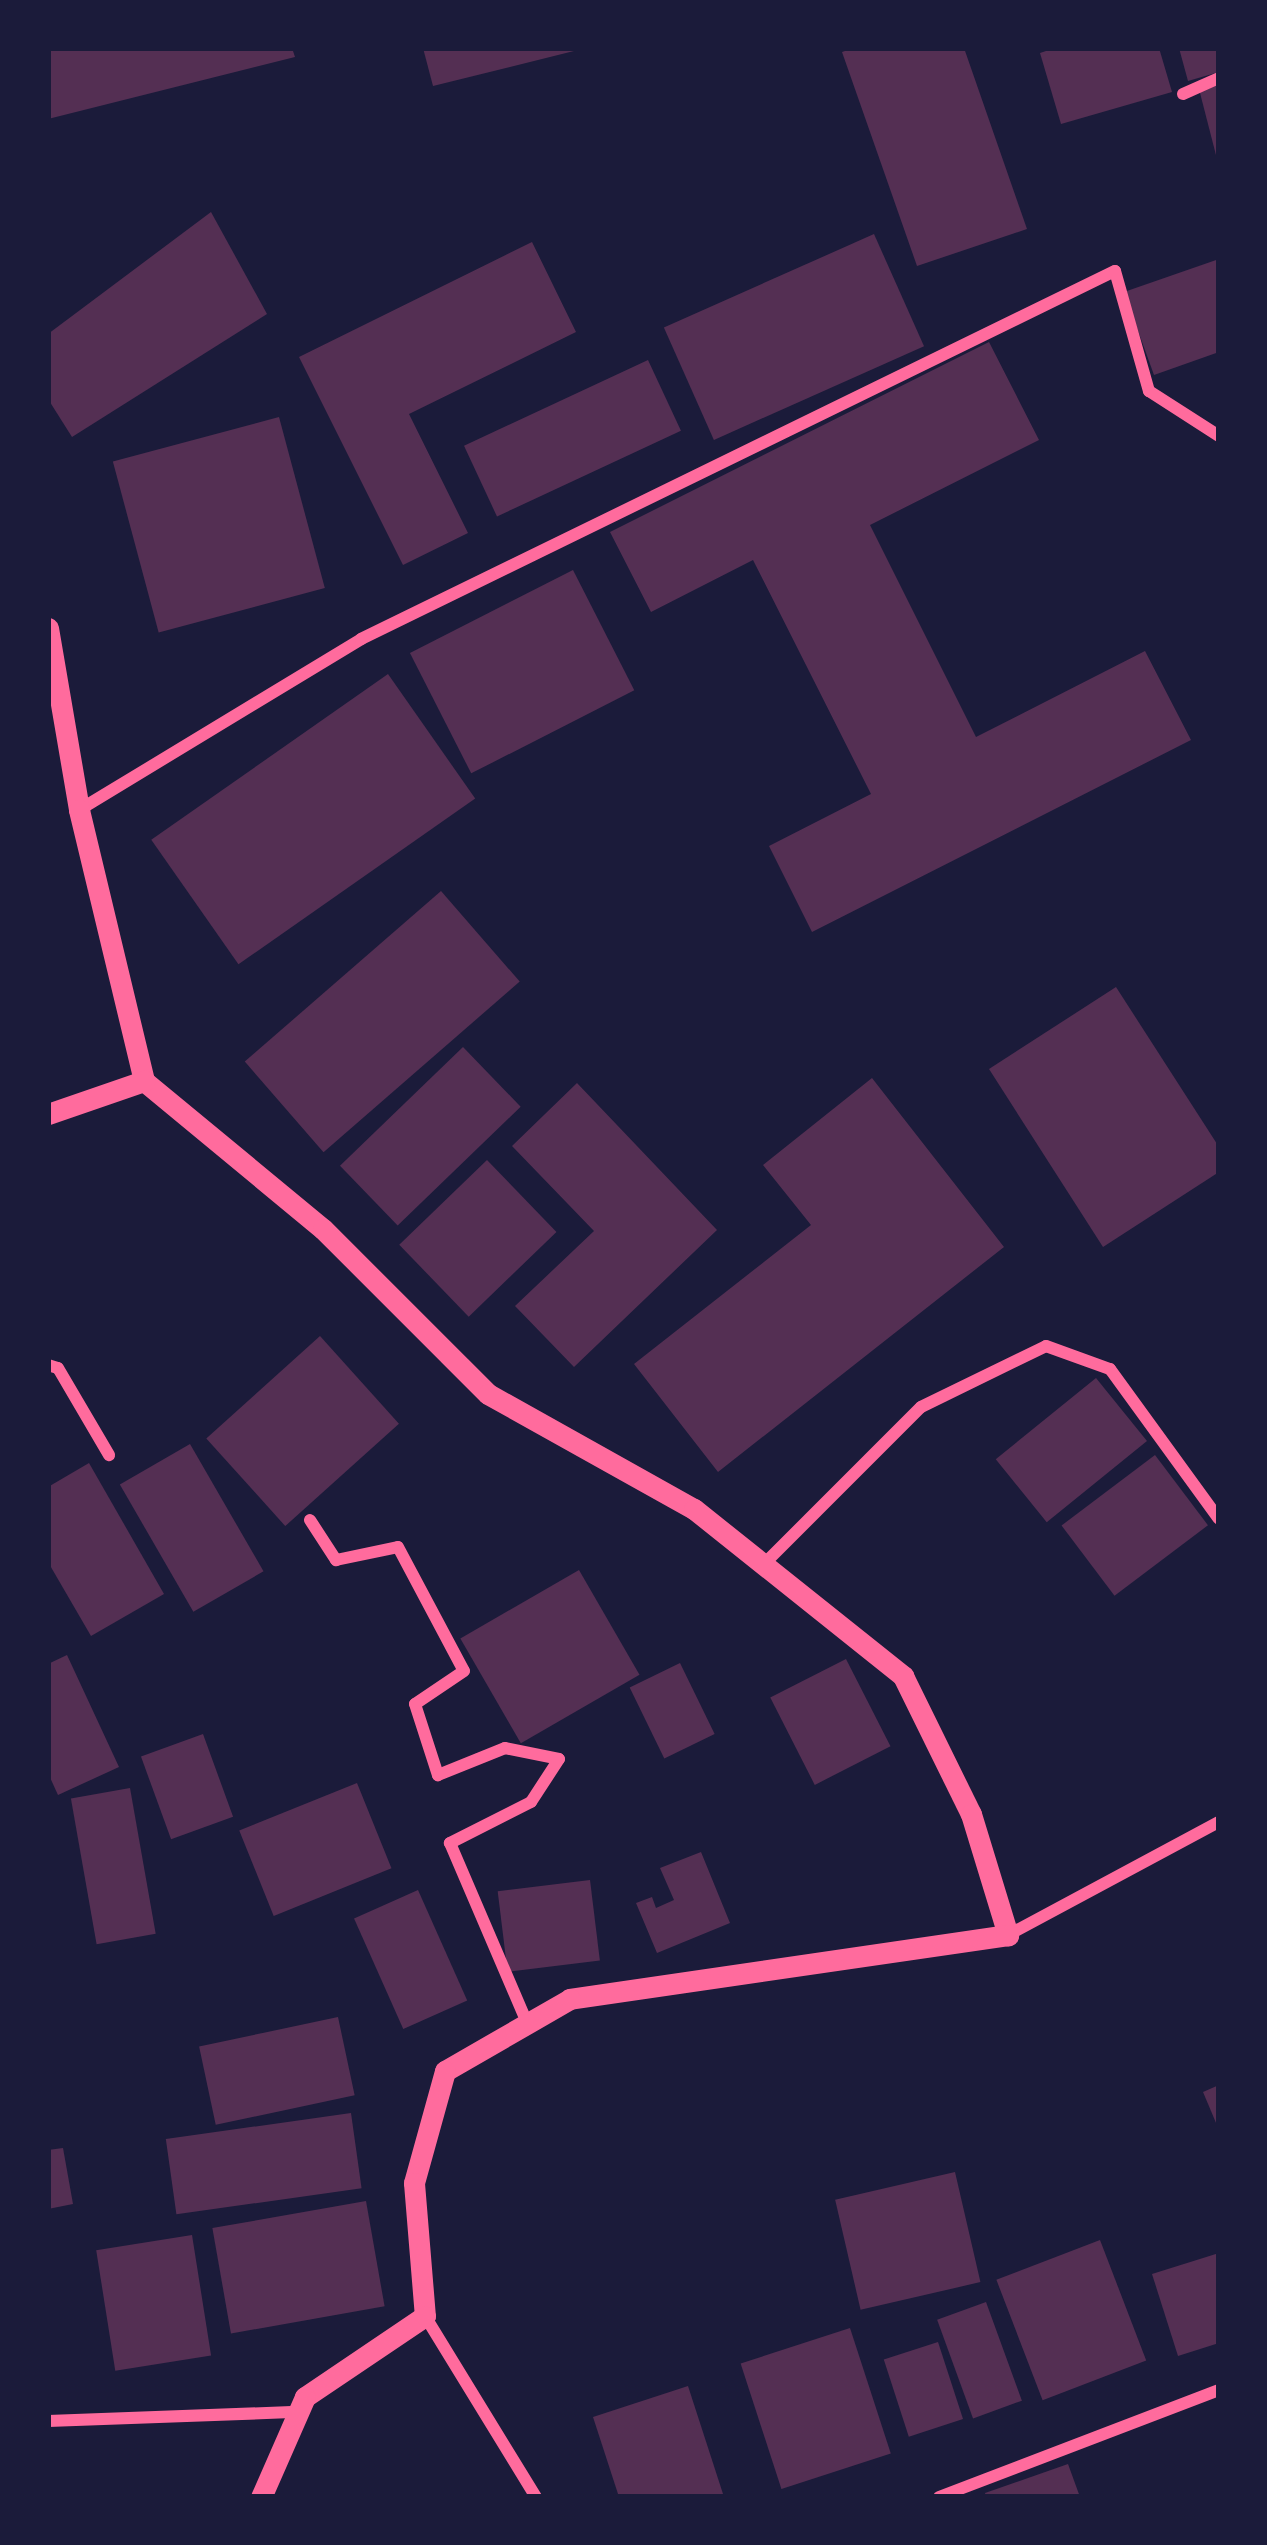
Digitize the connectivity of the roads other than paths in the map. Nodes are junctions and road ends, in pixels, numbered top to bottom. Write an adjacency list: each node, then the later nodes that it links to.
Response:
1 (1219, 78): 2 (street)
2 (1183, 94)
3 (1219, 436): 5 (street)
4 (48, 628): 5 (street)
5 (79, 810): 6 (street)
6 (144, 1081): 7 (street); 12 (street)
7 (48, 1114)
8 (48, 1365): 9 (street)
9 (109, 1455)
10 (1219, 1519): 12 (street)
11 (310, 1520): 15 (street)
12 (764, 1565): 14 (street)
13 (1219, 1822): 14 (street)
14 (1008, 1935): 15 (street)
15 (527, 2024): 16 (street)
16 (425, 2316): 18 (street); 21 (street)
17 (1219, 2390): 22 (street)
18 (299, 2412): 19 (street); 20 (street)
19 (48, 2421)
20 (261, 2497)
21 (536, 2497)
22 (939, 2497)

